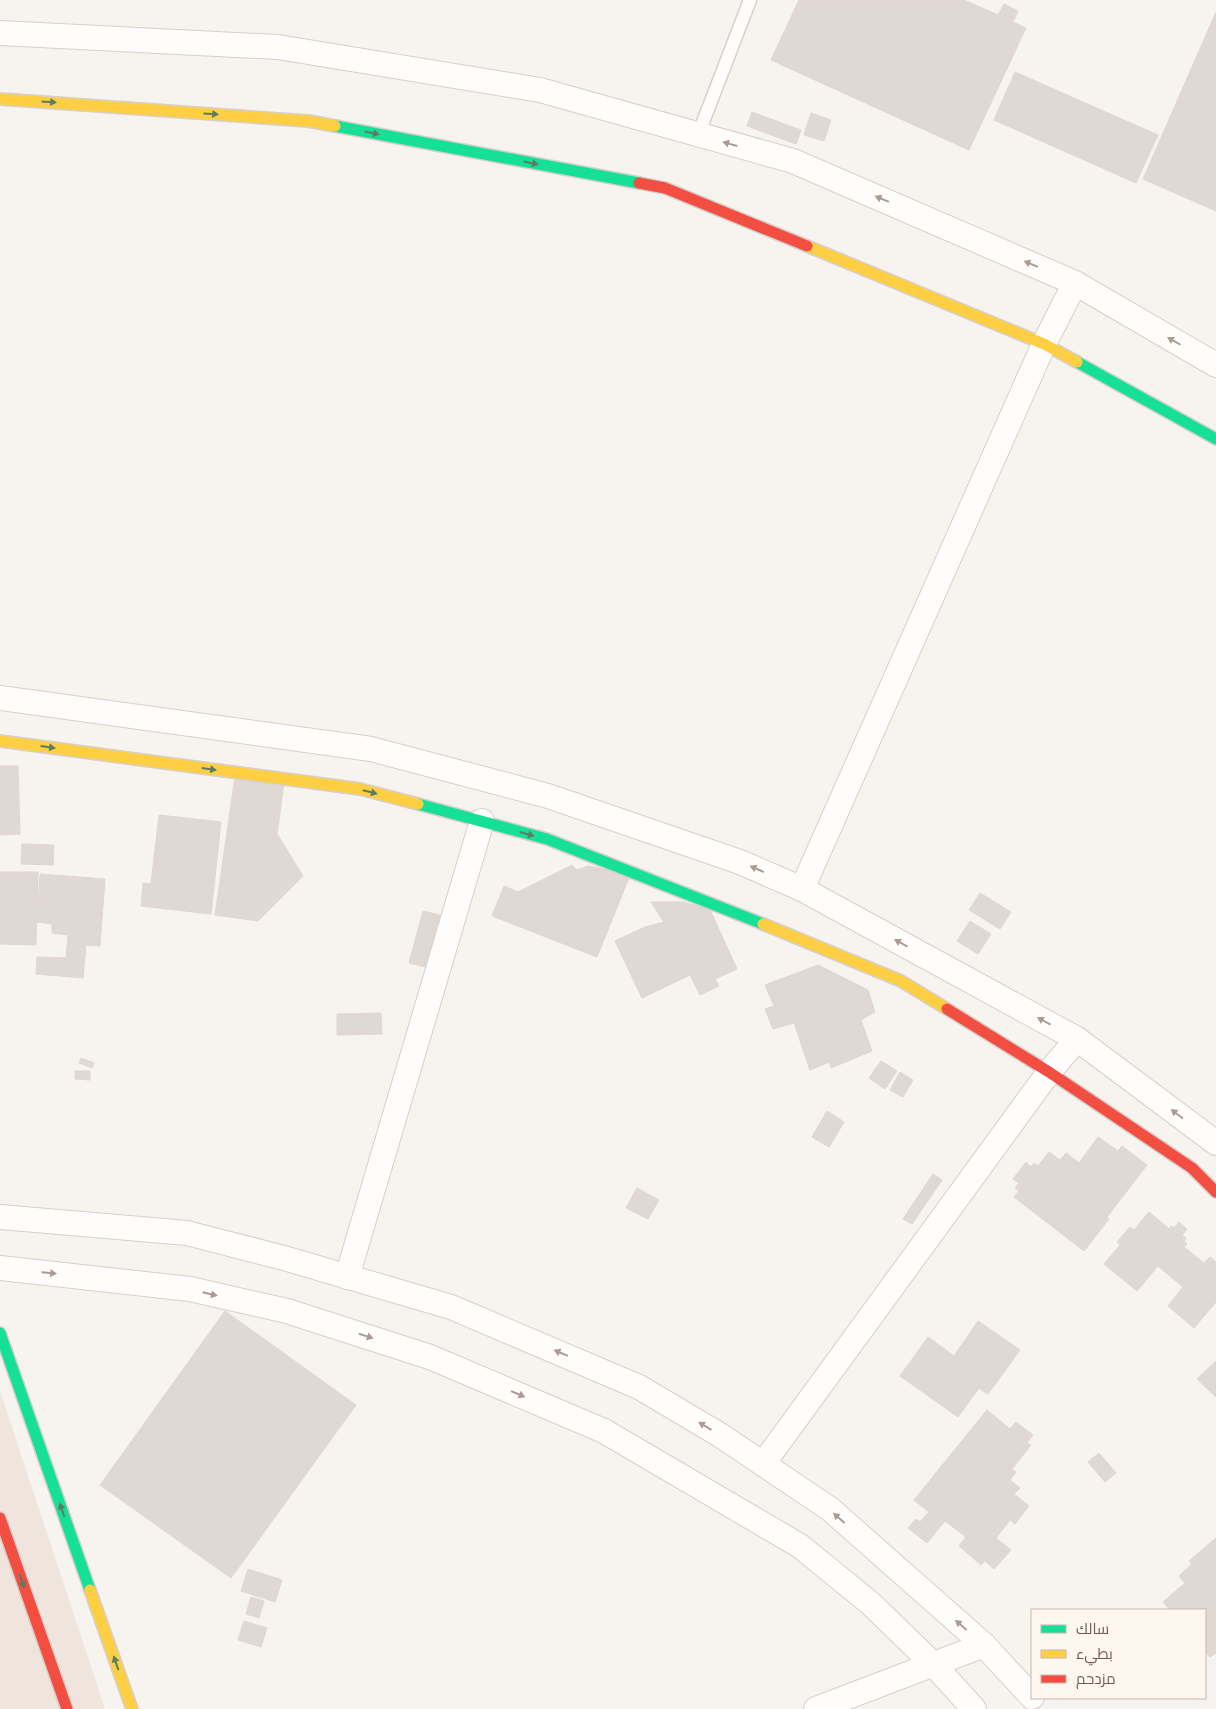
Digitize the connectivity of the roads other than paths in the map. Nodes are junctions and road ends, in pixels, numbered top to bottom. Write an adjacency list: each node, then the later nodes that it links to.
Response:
1 (750, 0): 4 (lane)
2 (0, 33): 4 (street)
3 (0, 99): 6 (street, one-way to 6)
4 (698, 135): 5 (street, one-way to 4)
5 (1075, 283): 6 (street); 7 (street, one-way to 5)
6 (1044, 344): 8 (street); 12 (street)
7 (1216, 365)
8 (1216, 439)
9 (0, 698): 12 (street, one-way to 9)
10 (0, 741): 11 (street, one-way to 11)
11 (482, 821): 14 (street, one-way to 14); 19 (street)
12 (802, 889): 13 (street, one-way to 12)
13 (1076, 1039): 14 (street); 15 (street, one-way to 13)
14 (1049, 1072): 16 (street); 21 (street)
15 (1216, 1143)
16 (1216, 1192)
17 (0, 1217): 19 (street)
18 (0, 1268): 25 (street, one-way to 25)
19 (346, 1277): 21 (street, one-way to 19)
20 (0, 1333): 29 (street, one-way to 20)
21 (763, 1464): 24 (street, one-way to 21)
22 (0, 1518): 23 (street)
23 (7, 1562): 28 (street, one-way to 28)
24 (984, 1645): 25 (street); 26 (street)
25 (934, 1666): 30 (street); 31 (street)
26 (1031, 1696)
27 (1034, 1699): 32 (street)
28 (67, 1709)
29 (132, 1709)
30 (816, 1709)
31 (974, 1709)
32 (1043, 1709)

